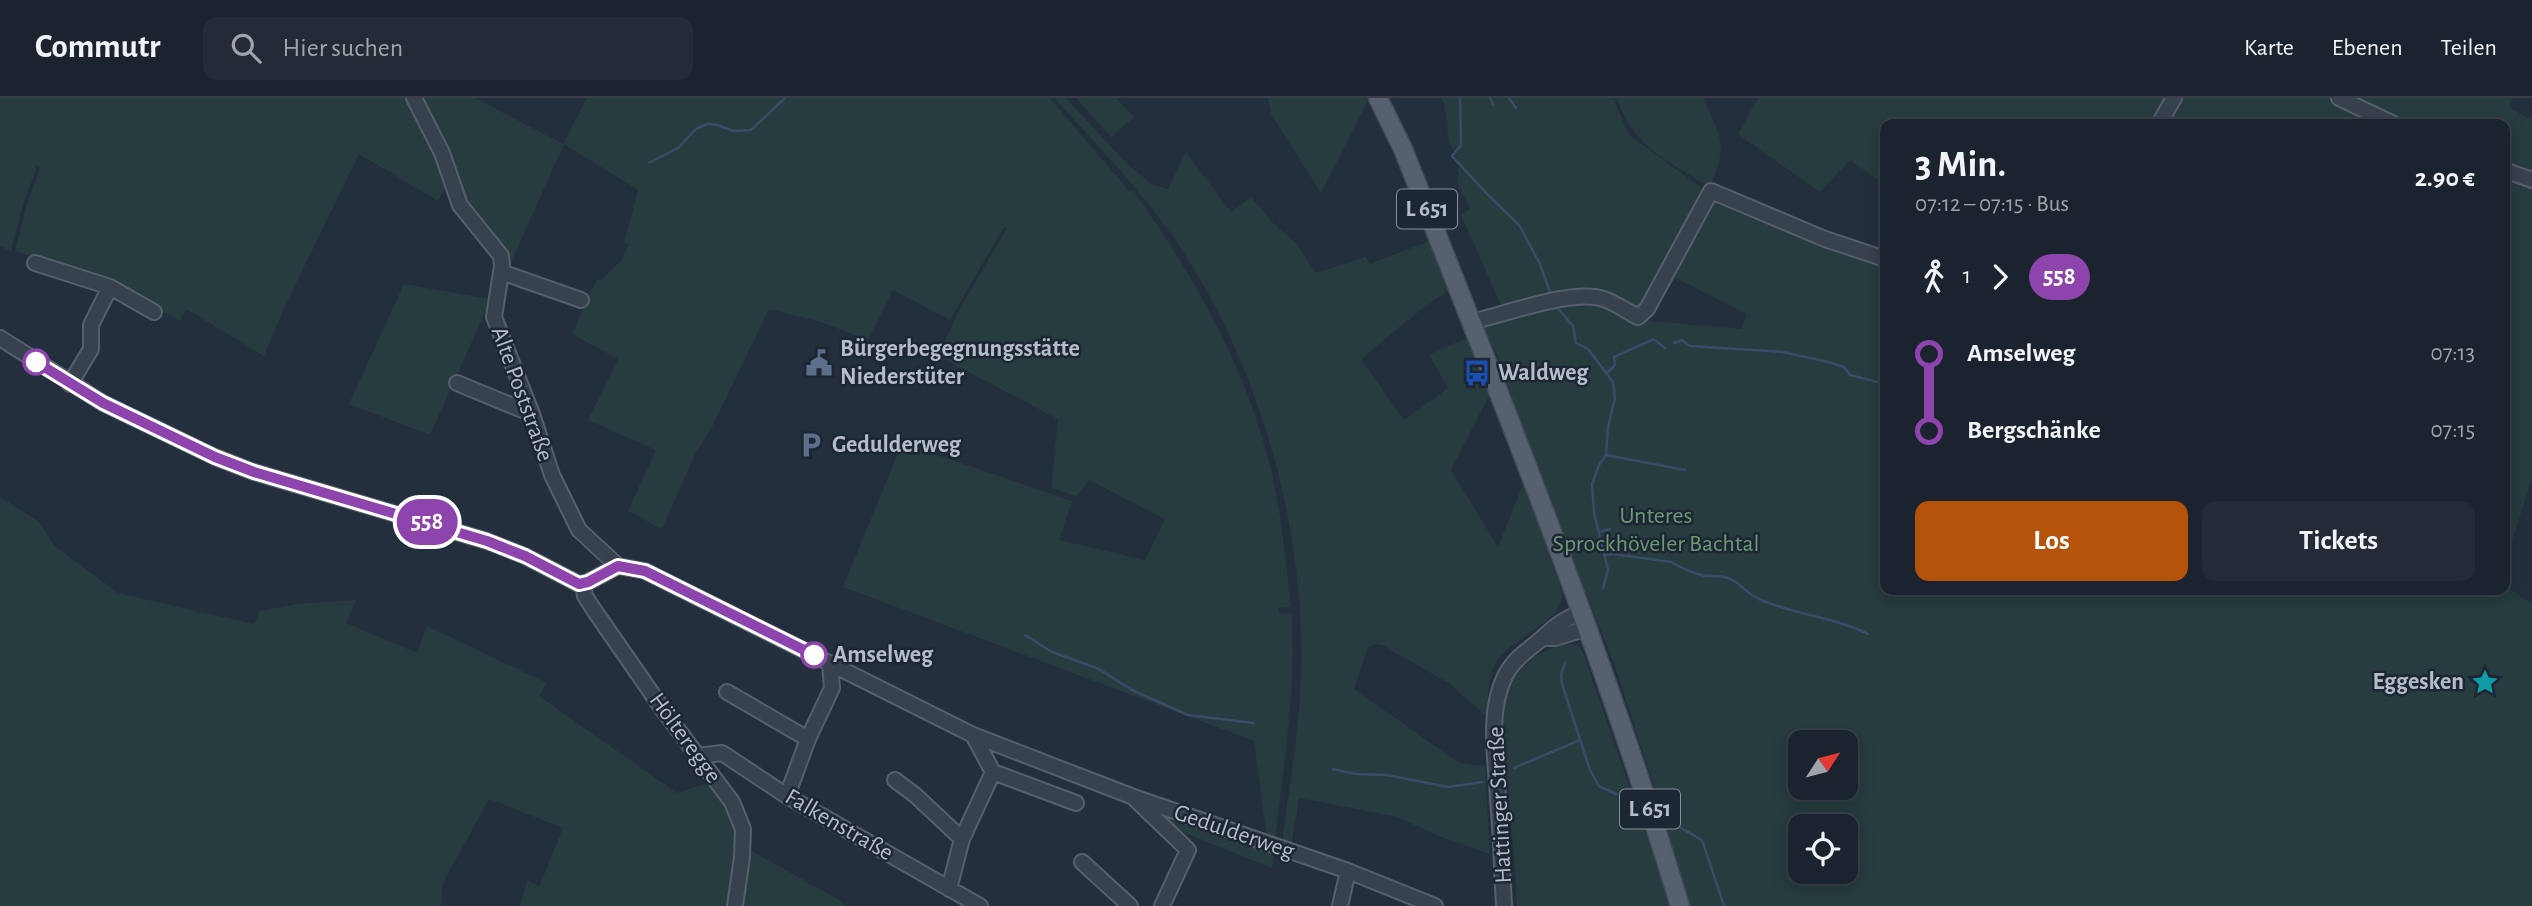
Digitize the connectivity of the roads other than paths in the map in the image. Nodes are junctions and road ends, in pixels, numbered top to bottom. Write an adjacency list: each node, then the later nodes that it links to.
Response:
1 (414, 98): 11 (street, Alte Poststraße)
2 (1378, 98): 15 (main road, L 651)
3 (2174, 98): 5 (street)
4 (2339, 98): 6 (street)
5 (2162, 119)
6 (2383, 119)
7 (2510, 172): 8 (street)
8 (2532, 180)
9 (1880, 257): 15 (street)
10 (35, 263): 12 (street)
11 (501, 272): 13 (street); 19 (street, Alte Poststraße)
12 (110, 287): 14 (street); 18 (street)
13 (580, 300)
14 (154, 312)
15 (1470, 322): 22 (main road, L 651)
16 (0, 338): 18 (street)
17 (457, 383): 19 (street)
18 (70, 384): 21 (street)
19 (532, 414): 20 (street, Alte Poststraße)
20 (618, 566): 21 (street); 23 (street, Gedulderweg)
21 (583, 584): 27 (street, Hölteregge)
22 (1585, 620): 43 (street, Hattinger Straße); 44 (main road, L 651)
23 (830, 663): 25 (street, Gedulderweg); 26 (street)
24 (727, 692): 26 (street)
25 (973, 735): 28 (street); 31 (street, Gedulderweg)
26 (808, 739): 30 (street)
27 (697, 756): 30 (street, Falkenstraße); 37 (street, Hölteregge)
28 (993, 772): 32 (street); 33 (street)
29 (895, 780): 33 (street)
30 (787, 796): 36 (street, Falkenstraße)
31 (1130, 796): 35 (street, Gedulderweg); 40 (street)
32 (1076, 803)
33 (962, 839): 36 (street)
34 (1082, 862): 39 (street)
35 (1348, 871): 41 (street); 42 (street, Gedulderweg)
36 (949, 889): 38 (street, Falkenstraße)
37 (735, 906)
38 (980, 906)
39 (1130, 906)
40 (1162, 906)
41 (1340, 906)
42 (1435, 906)
43 (1504, 906)
44 (1680, 906)

